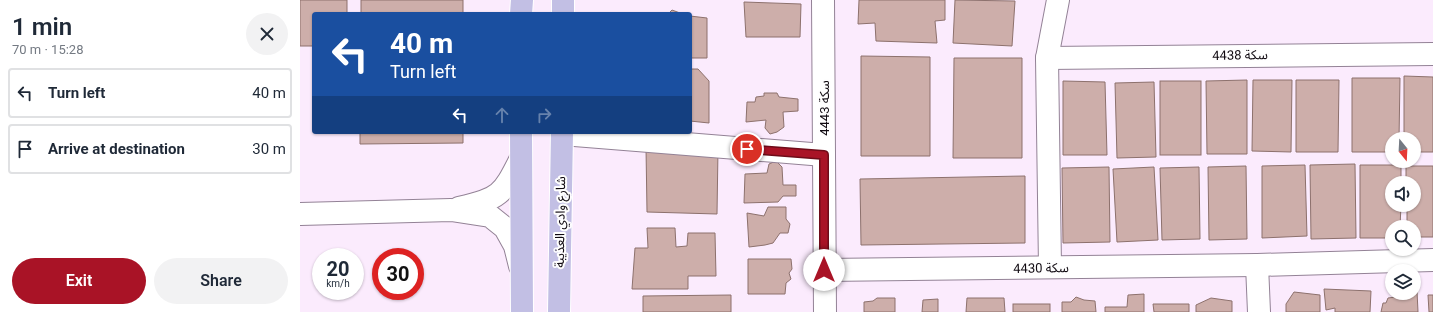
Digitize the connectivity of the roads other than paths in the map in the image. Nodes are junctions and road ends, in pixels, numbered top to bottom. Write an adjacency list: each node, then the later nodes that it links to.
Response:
1 (522, 0): 5 (main road)
2 (564, 0): 6 (main road)
3 (823, 0): 12 (street, سكة 4443)
4 (1058, 0): 8 (street)
5 (521, 12)
6 (563, 12)
7 (1433, 54): 8 (street, سكة 4438)
8 (1047, 58): 18 (street)
9 (521, 134): 13 (main road)
10 (562, 134): 22 (main road, شارع وادي العذيبة)
11 (574, 134): 12 (street)
12 (824, 155): 19 (street, سكة 4443)
13 (521, 158): 14 (street); 20 (main road)
14 (451, 210): 15 (street); 20 (street)
15 (300, 214)
16 (1433, 260): 17 (street, سكة 4430)
17 (1258, 265): 18 (street, سكة 4430); 24 (street)
18 (1050, 267): 19 (street, سكة 4430)
19 (824, 270): 23 (street, سكة 4443)
20 (521, 271): 21 (main road)
21 (522, 312)
22 (559, 312)
23 (825, 312)
24 (1259, 312)

